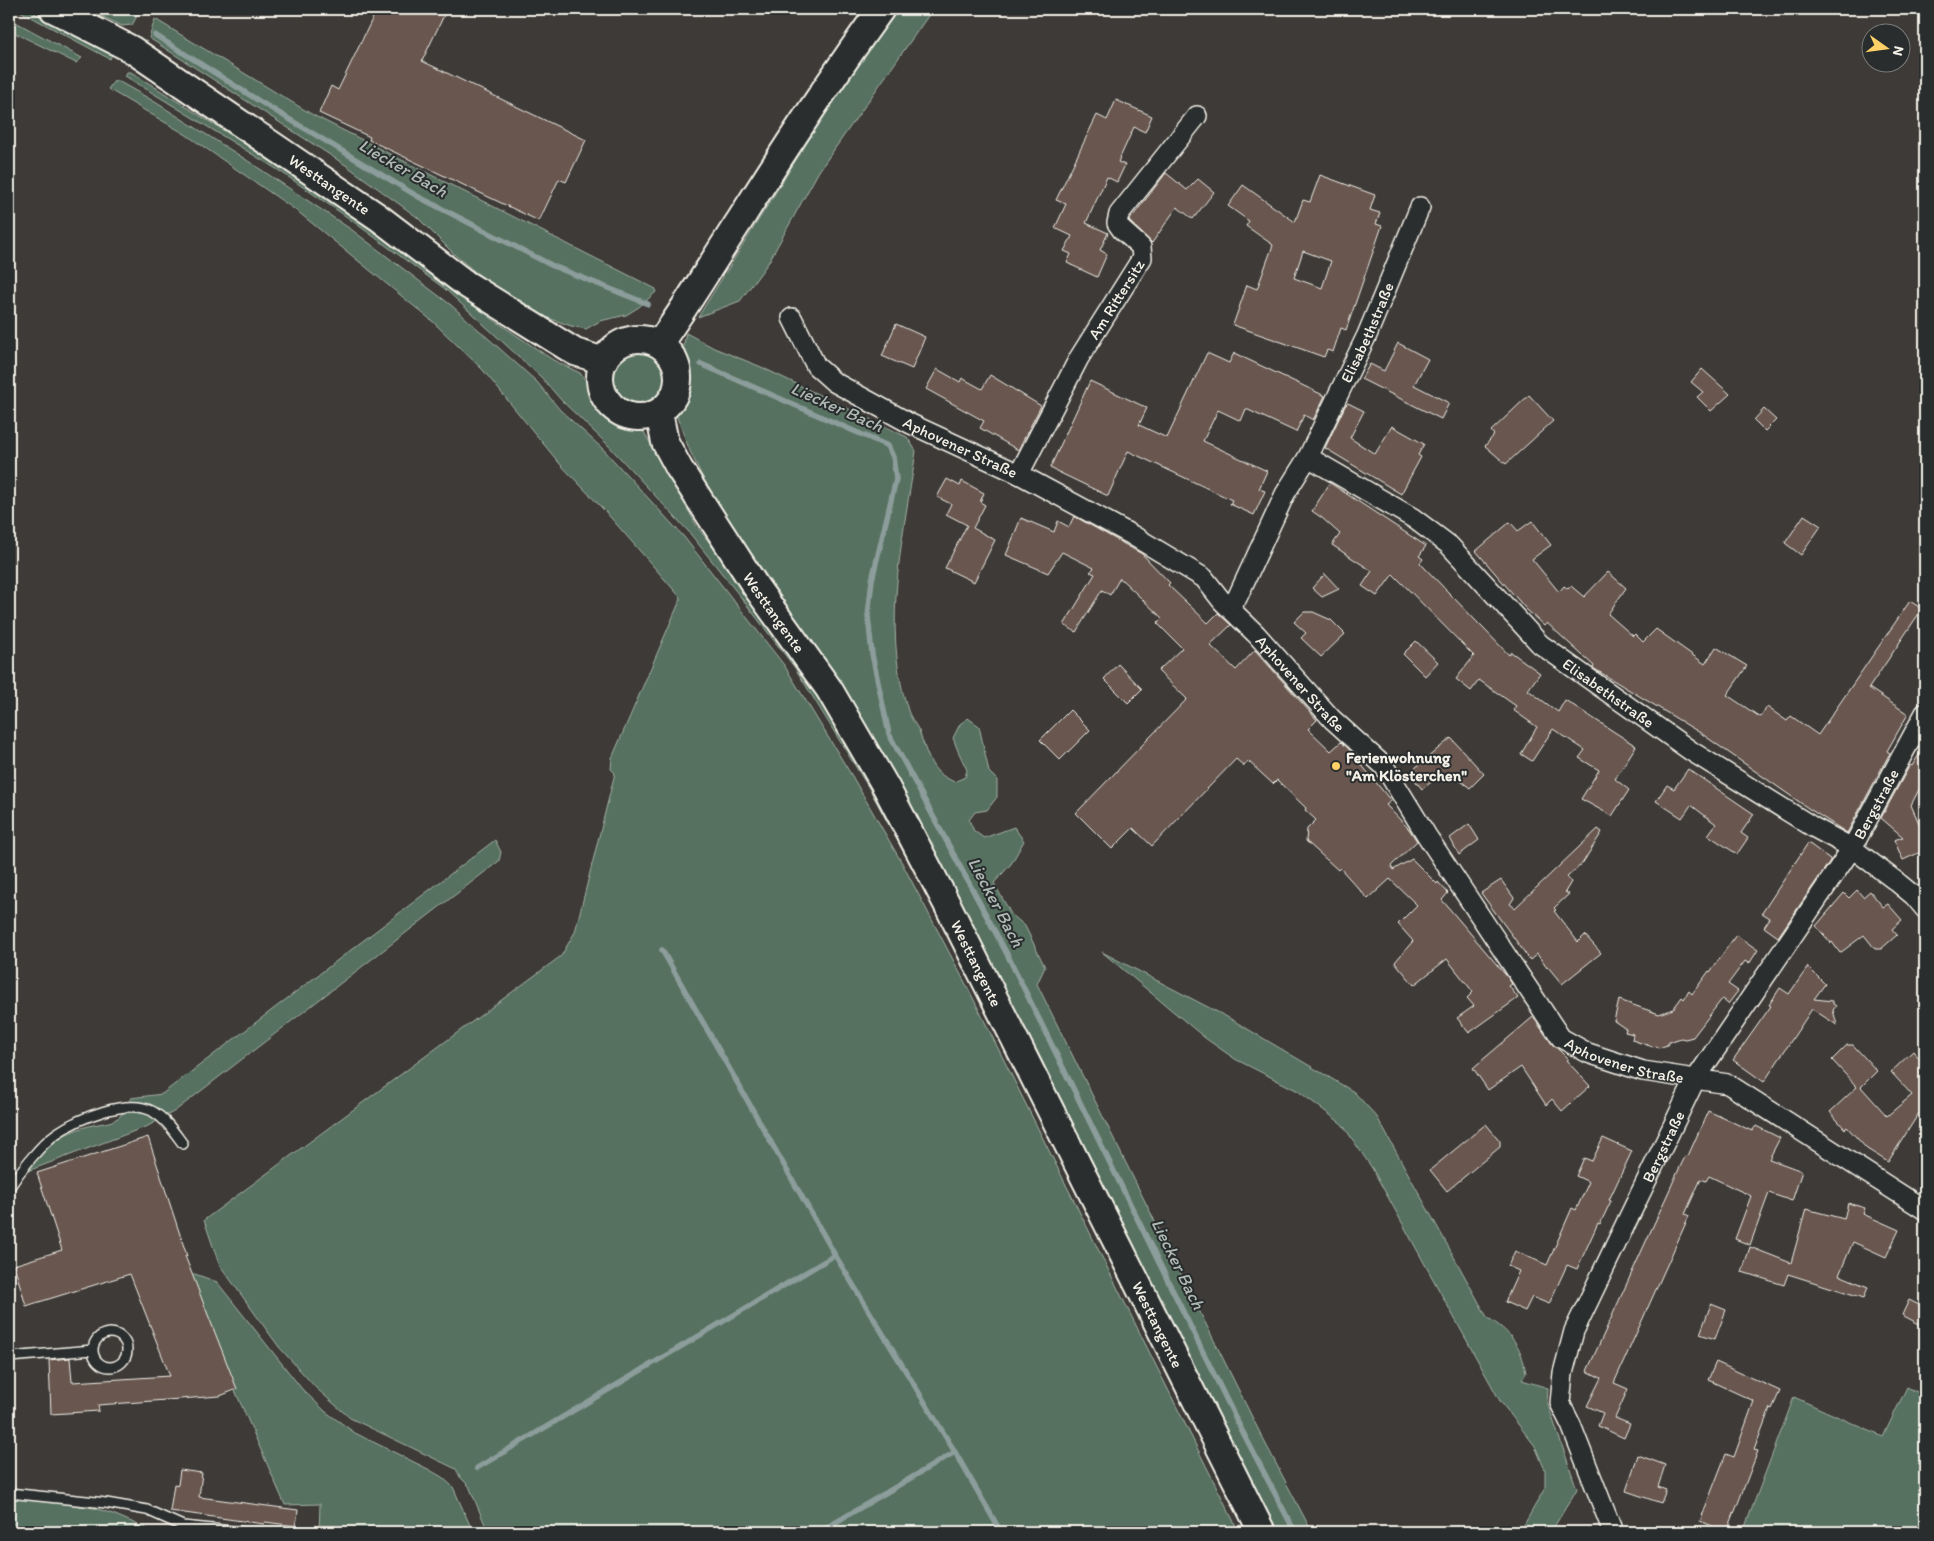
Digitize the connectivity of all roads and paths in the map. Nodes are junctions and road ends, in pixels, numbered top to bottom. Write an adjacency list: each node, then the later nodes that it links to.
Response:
1 (53, 9): 7 (main road, Westtangente)
2 (881, 9): 6 (main road)
3 (1197, 116): 10 (street, Am Rittersitz)
4 (1420, 207): 9 (street, Elisabethstraße)
5 (792, 318): 10 (street, Aphovener Straße)
6 (659, 344): 7 (main road); 8 (main road)
7 (604, 361): 8 (main road)
8 (659, 412): 23 (main road, Westtangente)
9 (1308, 457): 11 (street, Elisabethstraße); 13 (street, Elisabethstraße)
10 (1019, 474): 11 (street, Aphovener Straße)
11 (1228, 606): 15 (street, Aphovener Straße)
12 (1925, 713): 13 (street, Bergstraße)
13 (1852, 848): 14 (street, Elisabethstraße); 15 (street, Bergstraße)
14 (1925, 909)
15 (1695, 1080): 18 (street, Aphovener Straße); 24 (street, Bergstraße)
16 (183, 1144): 17 (lane)
17 (9, 1188)
18 (1925, 1210)
19 (93, 1350): 20 (lane)
20 (9, 1357)
21 (9, 1493): 22 (lane)
22 (242, 1532)
23 (1262, 1532)
24 (1613, 1532)

